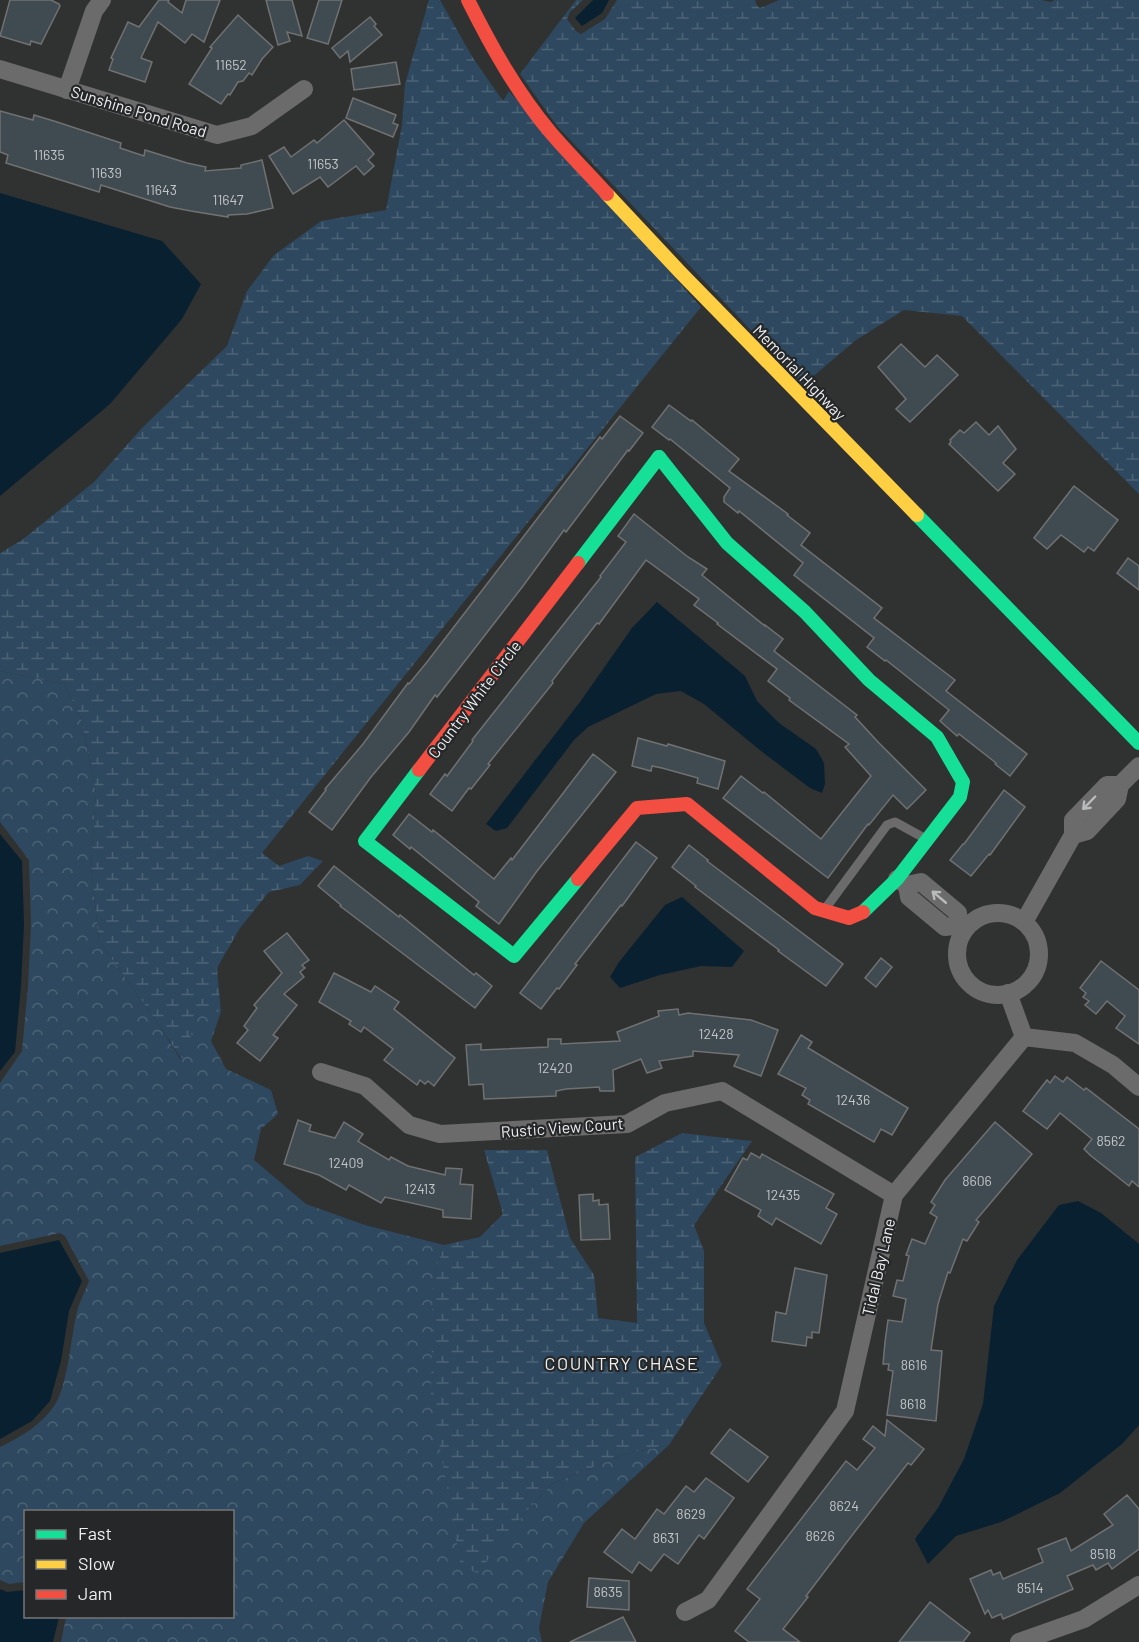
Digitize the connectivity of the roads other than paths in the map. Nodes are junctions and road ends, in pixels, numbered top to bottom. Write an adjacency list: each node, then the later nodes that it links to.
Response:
1 (102, 0): 5 (street)
2 (468, 0): 6 (street, Memorial Highway)
3 (0, 69): 5 (street, Sunshine Pond Road)
4 (304, 89): 5 (street, Sunshine Pond Road)
5 (67, 90)
6 (1139, 743)
7 (1139, 766): 11 (street)
8 (928, 840): 9 (street, Country White Circle); 10 (lane); 10 (street, Country White Circle)
9 (902, 882): 10 (street, Country White Circle); 12 (street)
10 (823, 912)
11 (1024, 922): 12 (street); 13 (street)
12 (962, 927): 13 (street)
13 (1008, 993): 14 (street)
14 (1024, 1038): 16 (street); 17 (street, Tidal Bay Lane)
15 (321, 1072): 17 (street, Rustic View Court)
16 (1139, 1087)
17 (894, 1195): 19 (street, Tidal Bay Lane)
18 (1139, 1586): 20 (street)
19 (685, 1612)
20 (1019, 1642)

